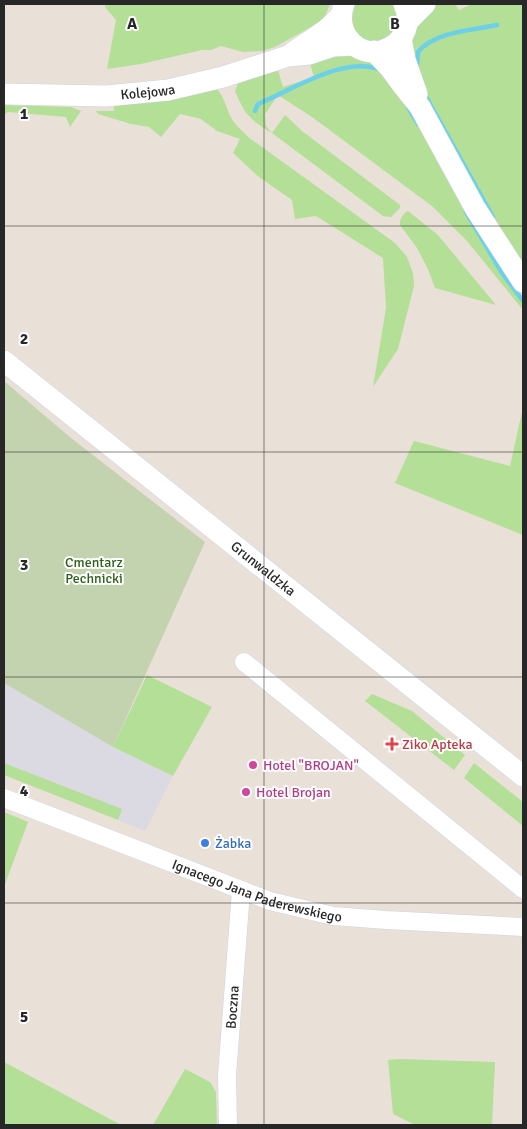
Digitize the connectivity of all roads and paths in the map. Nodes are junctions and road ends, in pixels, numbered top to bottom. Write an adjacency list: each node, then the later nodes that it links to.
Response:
1 (425, 4): 3 (street)
2 (343, 10): 4 (street); 5 (street, Kolejowa)
3 (404, 21): 4 (street, Kolejowa); 7 (street)
4 (364, 48): 5 (street, Kolejowa); 7 (street)
5 (288, 56): 6 (street, Kolejowa)
6 (4, 94)
7 (420, 107): 8 (street)
8 (523, 282)
9 (4, 361): 11 (street, Grunwaldzka)
10 (244, 662): 13 (street)
11 (523, 776)
12 (4, 798): 14 (street, Ignacego Jana Paderewskiego)
13 (523, 889)
14 (241, 891): 15 (street, Ignacego Jana Paderewskiego); 16 (street, Boczna)
15 (523, 927)
16 (228, 1125)

